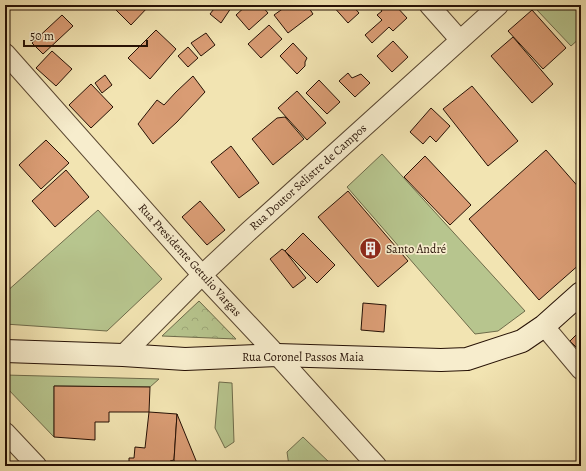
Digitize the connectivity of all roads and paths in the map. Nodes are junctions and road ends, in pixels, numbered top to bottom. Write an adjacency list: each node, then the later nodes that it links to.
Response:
1 (429, 5): 3 (street)
2 (499, 5): 3 (street, Rua Doutor Selistre de Campos)
3 (460, 40): 5 (street, Rua Doutor Selistre de Campos)
4 (5, 53): 5 (street, Rua Presidente Getulio Vargas)
5 (202, 275): 9 (street, Rua Doutor Selistre de Campos); 10 (street, Rua Presidente Getulio Vargas)
6 (581, 293): 7 (main road, Rua Coronel Passos Maia)
7 (544, 326): 10 (main road, Rua Coronel Passos Maia); 11 (street)
8 (5, 351): 9 (main road, Rua Coronel Passos Maia)
9 (123, 355): 10 (main road, Rua Coronel Passos Maia)
10 (277, 355): 14 (street, Rua Presidente Getulio Vargas)
11 (581, 370)
12 (5, 432): 13 (street)
13 (37, 466)
14 (377, 466)

